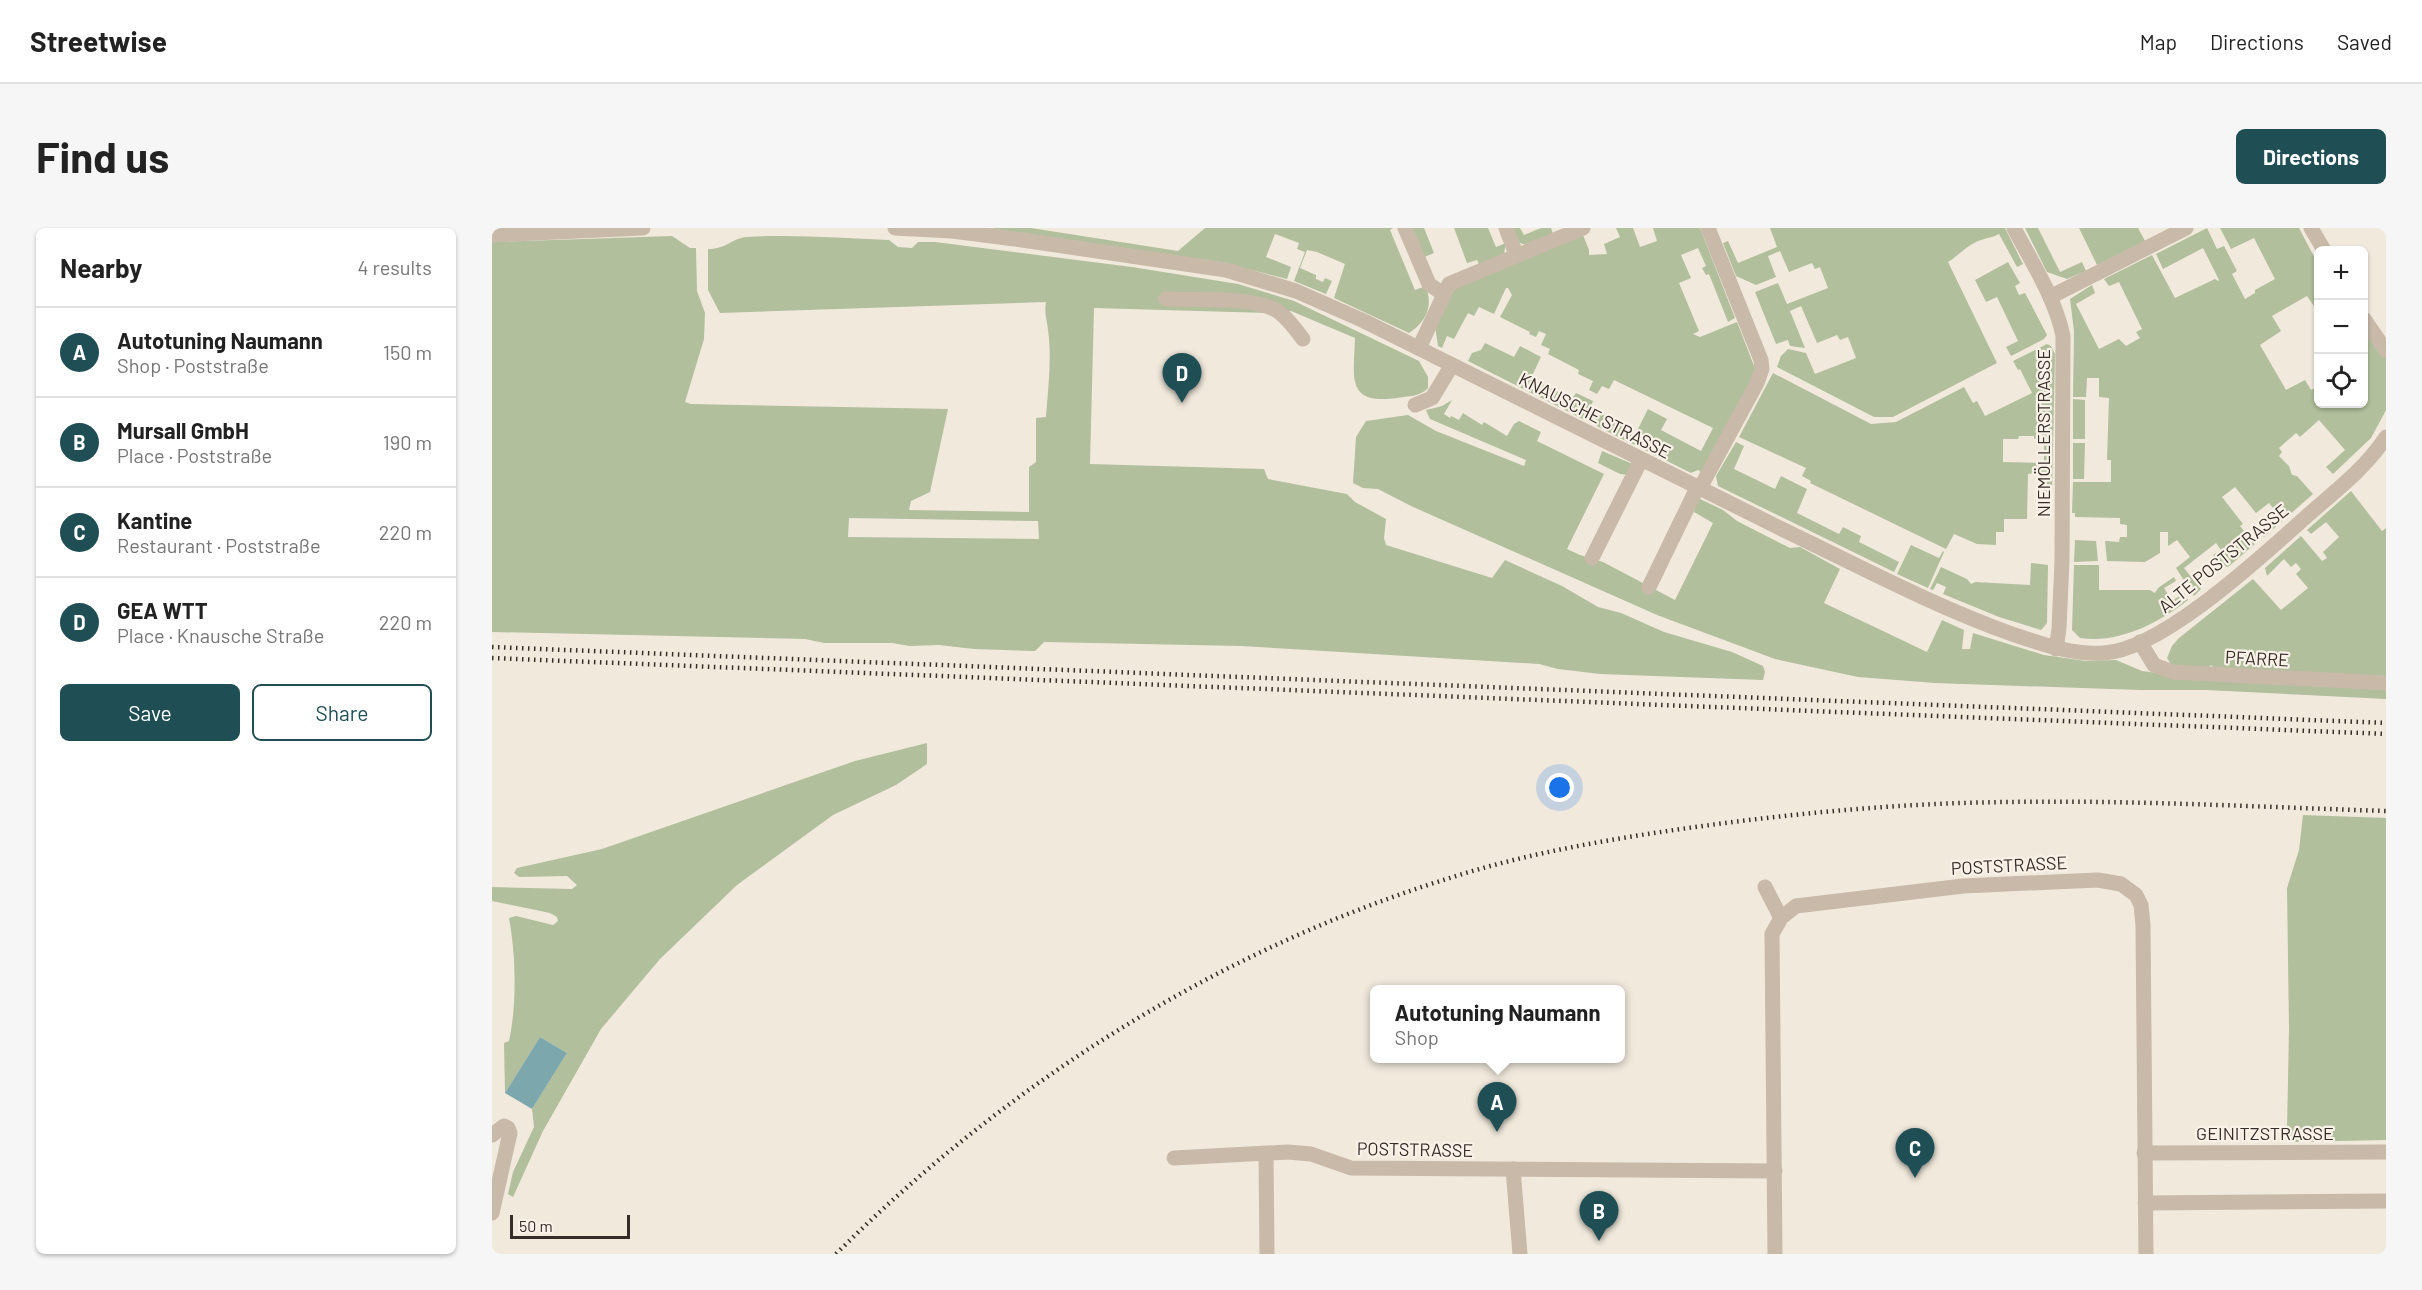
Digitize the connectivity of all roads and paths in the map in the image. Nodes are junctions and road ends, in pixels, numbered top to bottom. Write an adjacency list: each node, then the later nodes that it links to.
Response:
1 (643, 228): 10 (street)
2 (895, 228): 19 (street, KNAUSCHE STRASSE)
3 (1406, 228): 14 (street)
4 (1506, 228): 13 (street)
5 (1582, 228): 13 (street)
6 (1708, 228): 25 (street)
7 (2014, 228): 15 (street, NIEMÖLLERSTRASSE)
8 (2186, 228): 15 (street)
9 (2311, 228): 12 (street)
10 (540, 230): 11 (street)
11 (492, 235)
12 (2322, 246)
13 (1516, 254): 14 (street)
14 (1443, 294): 19 (street)
15 (2050, 297): 29 (street, NIEMÖLLERSTRASSE)
16 (1166, 300): 18 (street)
17 (2368, 325): 20 (street)
18 (1303, 339)
19 (1419, 348): 21 (street, KNAUSCHE STRASSE)
20 (2386, 351)
21 (1452, 365): 22 (street); 24 (street, KNAUSCHE STRASSE)
22 (1415, 405)
23 (2386, 437): 28 (street, ALTE POSTSTRASSE)
24 (1641, 460): 25 (street, KNAUSCHE STRASSE); 26 (street)
25 (1698, 489): 27 (street); 29 (street, KNAUSCHE STRASSE)
26 (1592, 558)
27 (1649, 587)
28 (2140, 642): 29 (street, ALTE POSTSTRASSE); 30 (street, PFARRE)
29 (2056, 649)
30 (2386, 683)
31 (1765, 888): 32 (street)
32 (1781, 918): 35 (street, POSTSTRASSE); 39 (street)
33 (492, 1135): 42 (street)
34 (2386, 1152): 35 (street, GEINITZSTRASSE)
35 (2144, 1153): 41 (street, POSTSTRASSE)
36 (1266, 1154): 37 (street, POSTSTRASSE); 38 (street, POSTSTRASSE); 43 (street)
37 (1174, 1158)
38 (1513, 1169): 39 (street, POSTSTRASSE); 44 (street)
39 (1775, 1170): 45 (street)
40 (2386, 1201): 41 (street)
41 (2145, 1203): 46 (street, POSTSTRASSE)
42 (492, 1213)
43 (1268, 1254)
44 (1520, 1254)
45 (1775, 1254)
46 (2146, 1254)

